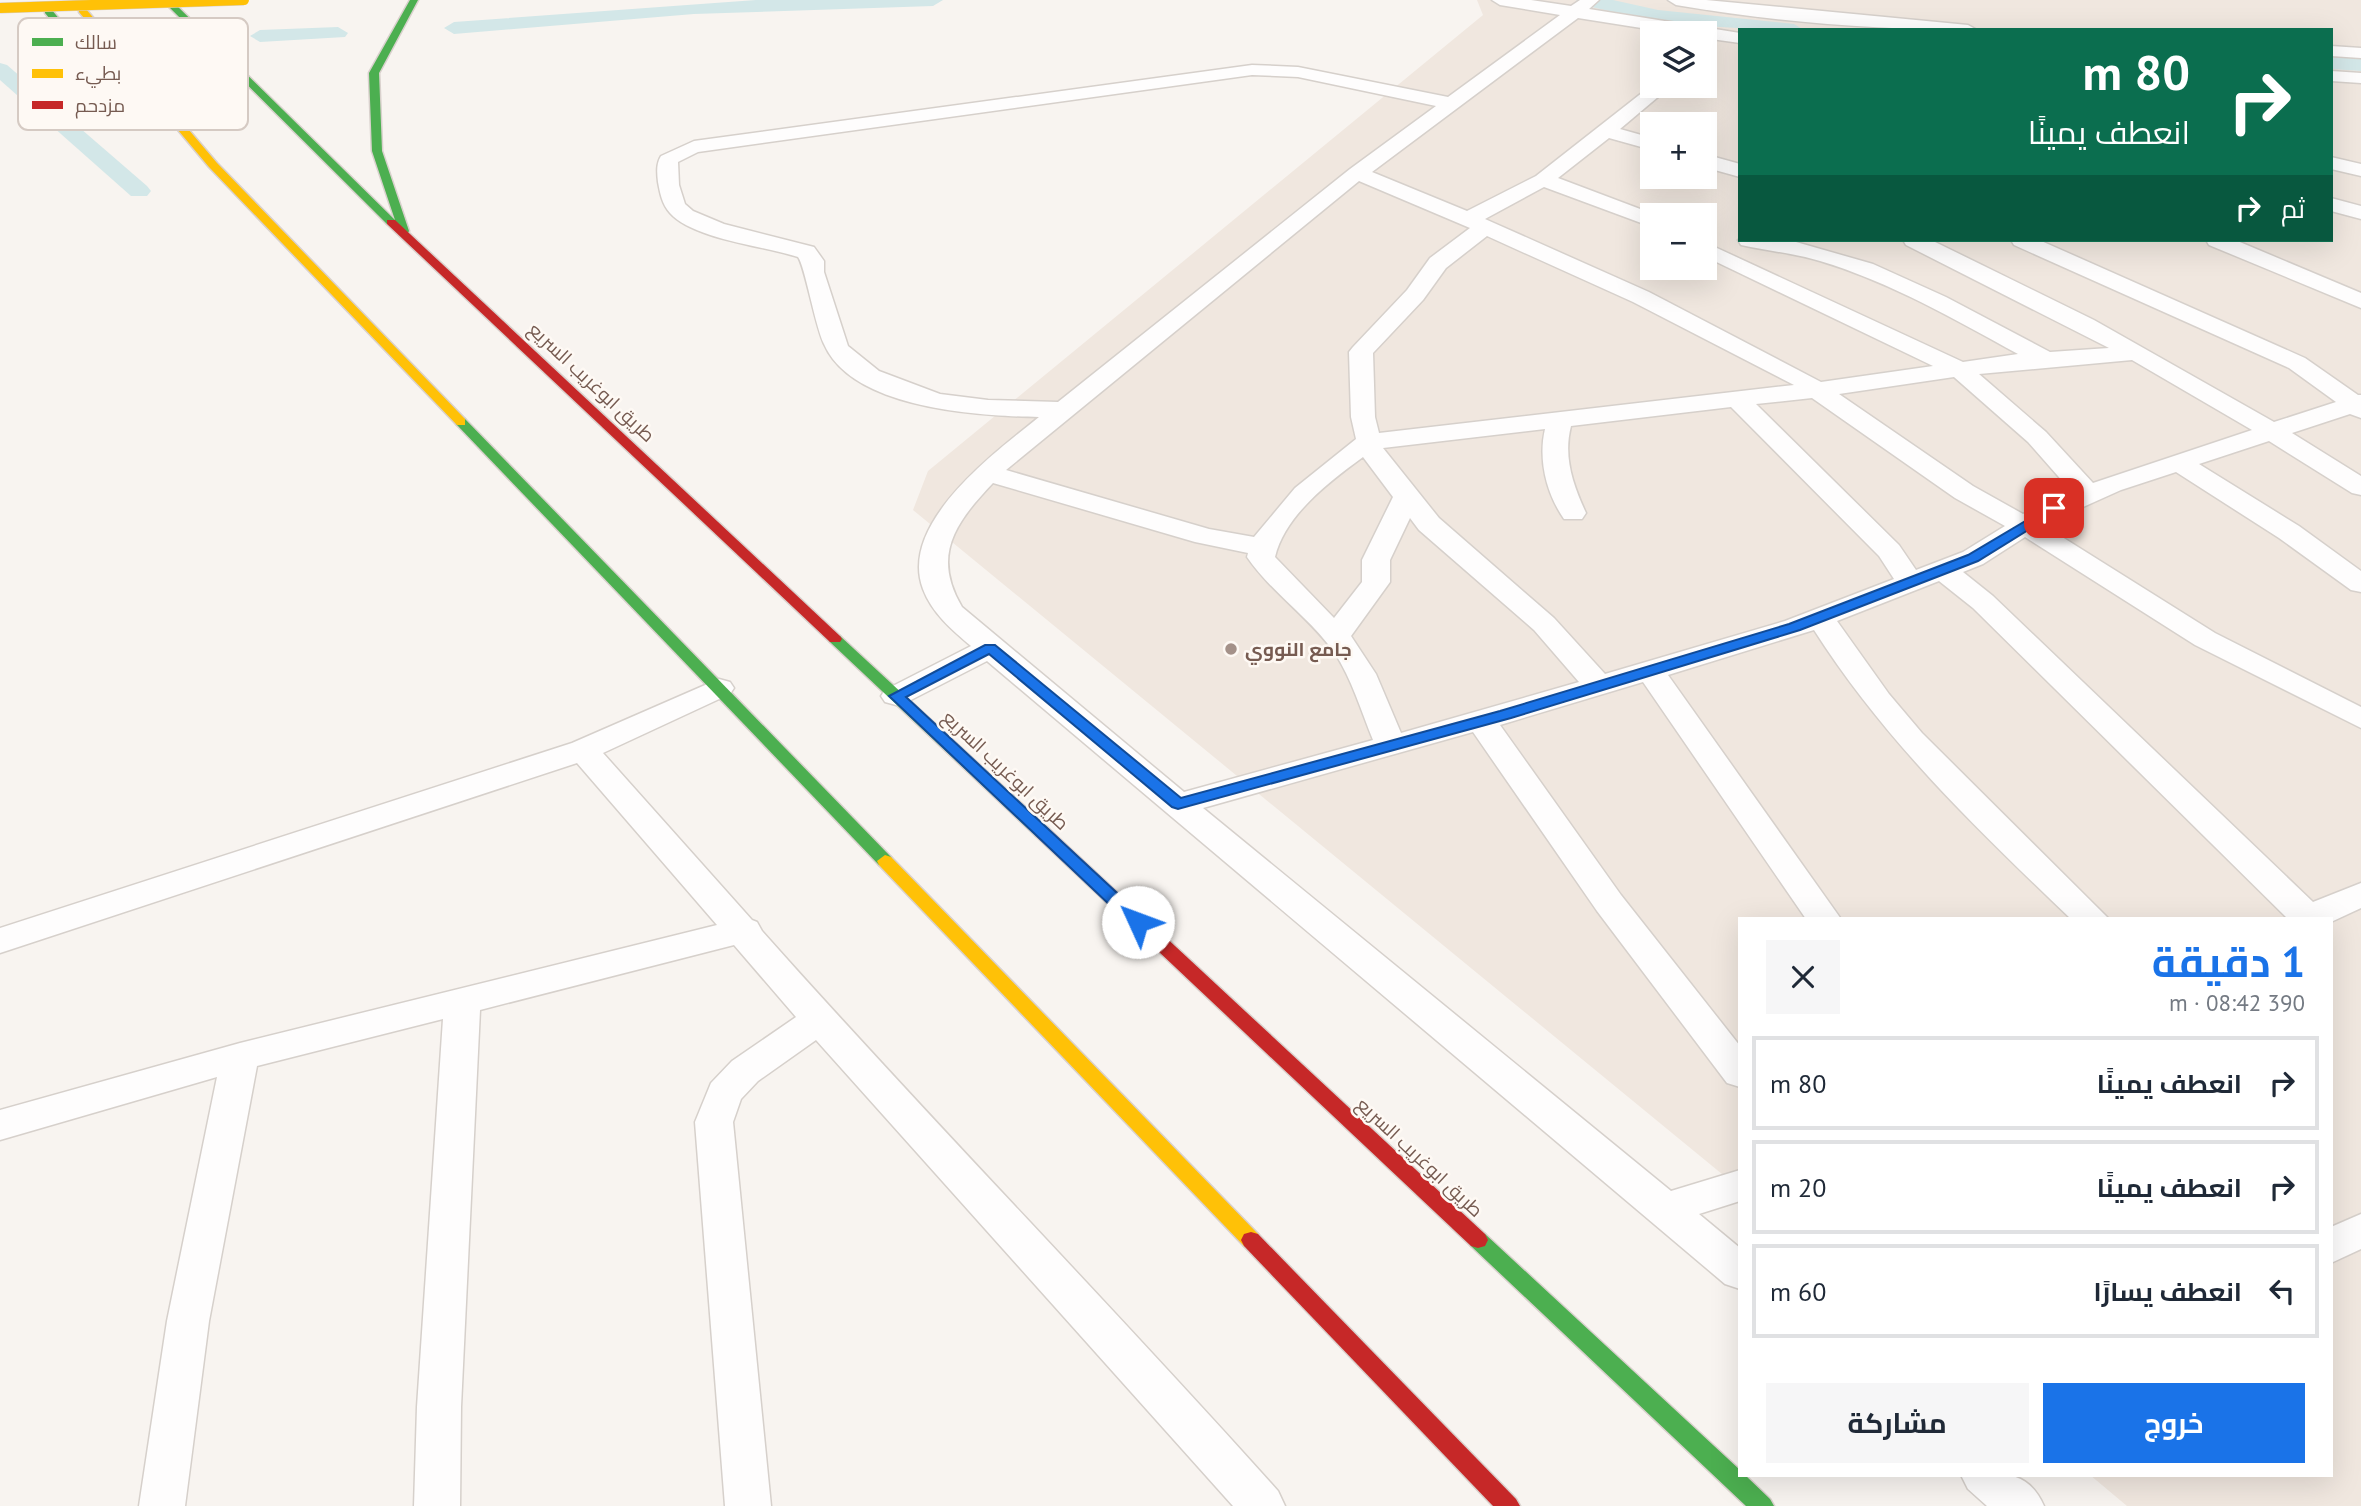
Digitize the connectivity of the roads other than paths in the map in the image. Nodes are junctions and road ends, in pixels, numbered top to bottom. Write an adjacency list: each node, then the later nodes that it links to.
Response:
1 (166, 0): 13 (main road, طريق ابوغريب السريع)
2 (244, 0): 10 (main road, bridge)
3 (414, 0): 14 (main road)
4 (429, 0): 14 (main road)
5 (1500, 0): 9 (street)
6 (1676, 0): 16 (street)
7 (43, 4): 11 (main road)
8 (77, 4): 12 (main road)
9 (1582, 6): 15 (street); 23 (street)
10 (0, 8)
11 (54, 18)
12 (89, 18)
13 (184, 18)
14 (404, 20): 39 (main road)
15 (1650, 21)
16 (1945, 28)
17 (2333, 51): 18 (street)
18 (2361, 53)
19 (2333, 76): 20 (street)
20 (2361, 78)
21 (248, 81): 39 (main road, طريق ابوغريب السريع)
22 (1647, 98): 26 (street)
23 (1449, 103): 33 (street); 54 (street)
24 (169, 130): 30 (main road)
25 (183, 130): 30 (main road)
26 (1606, 131): 27 (street); 34 (street)
27 (1640, 141)
28 (2333, 163): 31 (street)
29 (1717, 164): 32 (street)
30 (213, 165): 74 (main road)
31 (2361, 170)
32 (1738, 171)
33 (1357, 173): 38 (street); 54 (street)
34 (1543, 180): 37 (street); 38 (street)
35 (2333, 205): 36 (street)
36 (2361, 213)
37 (1640, 216)
38 (1477, 223): 51 (street); 57 (street)
39 (405, 237): 75 (main road, طريق ابوغريب السريع)
40 (1717, 238): 41 (street)
41 (1738, 239)
42 (1761, 242): 49 (street)
43 (1918, 242): 48 (street)
44 (2026, 242): 53 (street)
45 (2222, 242): 47 (street)
46 (1717, 254): 50 (street)
47 (2361, 301)
48 (2133, 353): 49 (street); 56 (street)
49 (2044, 358): 50 (street)
50 (1959, 369): 51 (street); 61 (street)
51 (1817, 390): 52 (street); 64 (street)
52 (1737, 400): 55 (street); 67 (street)
53 (2358, 406): 56 (street)
54 (1063, 410): 59 (street)
55 (1560, 420): 57 (street); 63 (street)
56 (2272, 429): 58 (street); 60 (street)
57 (1368, 442): 62 (street); 65 (street)
58 (2177, 461): 61 (street); 68 (street)
59 (988, 473): 65 (street); 71 (street)
60 (2361, 487)
61 (2088, 494): 64 (street)
62 (1407, 496): 70 (street); 73 (street)
63 (1573, 513)
64 (2025, 526): 66 (street); 76 (street)
65 (1261, 547): 70 (street)
66 (1943, 570): 67 (street); 84 (street)
67 (1911, 583): 69 (street)
68 (2361, 584)
69 (1820, 617): 72 (street); 83 (street)
70 (1336, 636): 78 (street)
71 (990, 648): 75 (street); 80 (street)
72 (1650, 670): 73 (street); 82 (street)
73 (1600, 686): 77 (street)
74 (719, 688): 79 (street); 103 (main road)
75 (897, 696): 104 (main road, طريق ابوغريب السريع)
76 (2361, 719)
77 (1481, 721): 78 (street); 91 (street)
78 (1391, 745): 80 (street)
79 (583, 750): 86 (street); 87 (street)
80 (1178, 804): 94 (street)
81 (2361, 894): 85 (street)
82 (1823, 917)
83 (2090, 917)
84 (2307, 917)
85 (2310, 917)
86 (745, 930): 88 (street); 89 (street)
87 (0, 941)
88 (461, 1001): 90 (street); 100 (street)
89 (819, 1019): 101 (street); 102 (street)
90 (240, 1057): 92 (street); 99 (street)
91 (1738, 1070)
92 (0, 1125)
93 (1738, 1186): 94 (street)
94 (1665, 1209): 97 (street)
95 (2361, 1230): 96 (street)
96 (2333, 1245)
97 (1738, 1270)
98 (1986, 1477): 105 (street)
99 (162, 1506)
100 (437, 1506)
101 (748, 1506)
102 (1262, 1506)
103 (1508, 1506)
104 (1762, 1506)
105 (2021, 1506)

